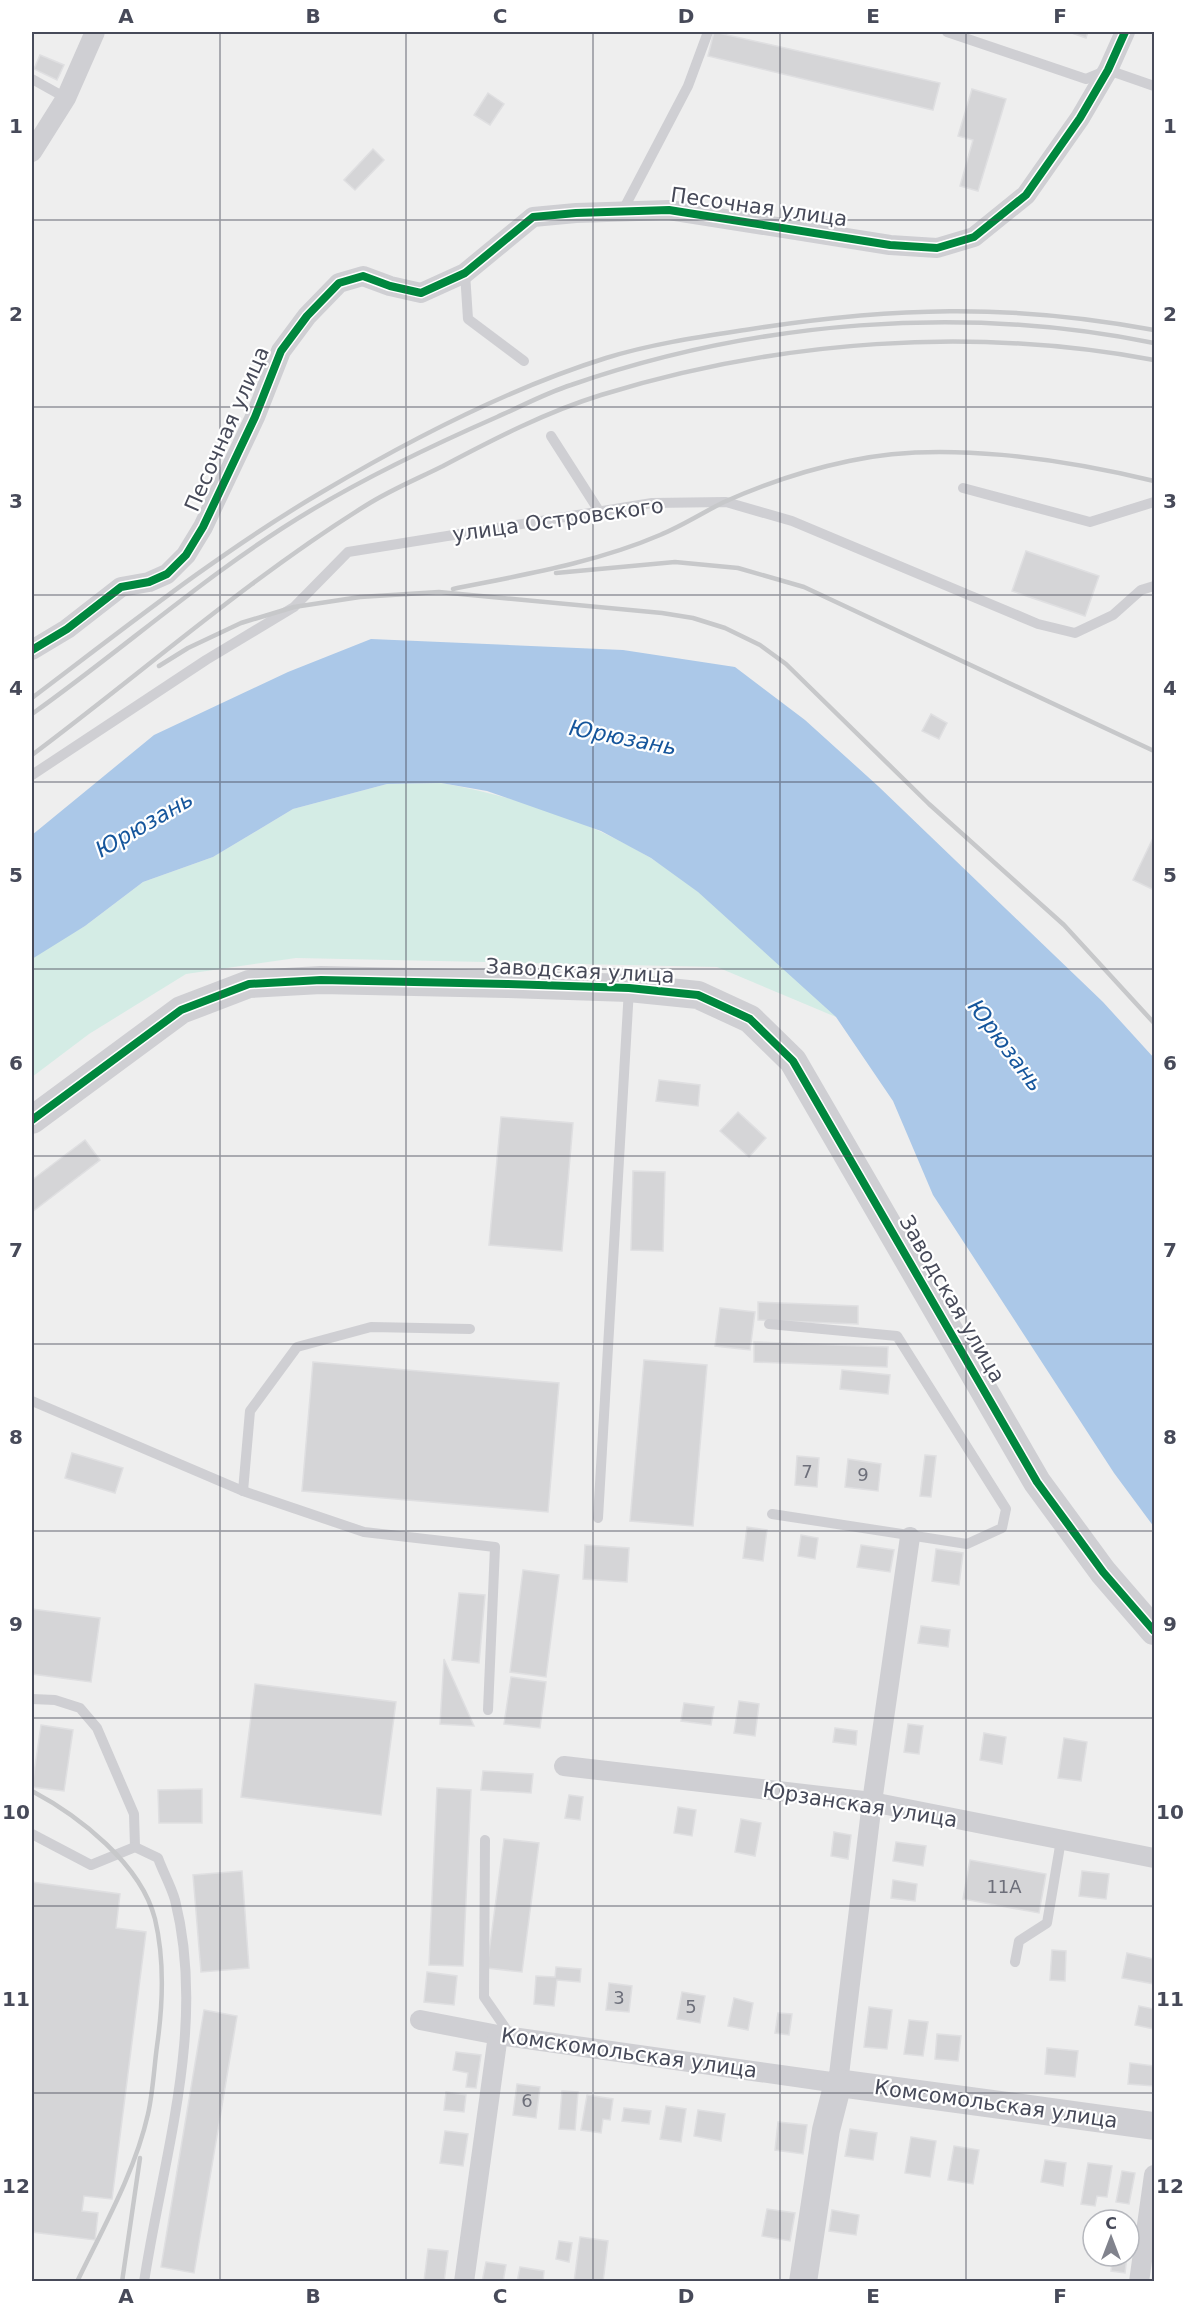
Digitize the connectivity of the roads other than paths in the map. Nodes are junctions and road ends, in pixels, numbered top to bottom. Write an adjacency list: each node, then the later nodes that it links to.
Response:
1 (95, 32): 8 (street)
2 (708, 32): 10 (lane)
3 (947, 32): 5 (lane)
4 (1125, 32): 5 (street, Песочная улица)
5 (1108, 70): 7 (lane); 10 (street, Песочная улица)
6 (32, 79): 8 (lane)
7 (1155, 86)
8 (66, 98): 9 (street)
9 (32, 152)
10 (622, 212): 11 (street, Песочная улица)
11 (465, 273): 12 (lane); 18 (street, Песочная улица)
12 (524, 361)
13 (551, 436): 16 (lane)
14 (963, 488): 15 (lane)
15 (1155, 502)
16 (599, 511): 17 (lane, улица Островского); 19 (lane, улица Островского)
17 (1155, 586)
18 (32, 650)
19 (32, 775)
20 (629, 988): 21 (street, Заводская улица); 27 (lane); 29 (street, Заводская улица)
21 (32, 1120)
22 (769, 1324): 28 (lane)
23 (470, 1329): 25 (lane)
24 (32, 1401): 25 (lane)
25 (243, 1491): 31 (lane)
26 (772, 1514): 28 (lane)
27 (598, 1518)
28 (910, 1537): 33 (street)
29 (1155, 1631)
30 (32, 1699): 37 (lane)
31 (488, 1710)
32 (564, 1766): 33 (street, Юрзанская улица)
33 (872, 1802): 36 (street, Юрзанская улица); 42 (street)
34 (32, 1834): 37 (lane)
35 (485, 1840): 41 (lane)
36 (1061, 1840): 38 (street, Юрзанская улица); 39 (lane)
37 (135, 1847): 45 (lane)
38 (1155, 1858)
39 (1015, 1962)
40 (420, 2019): 41 (street, Комскомольская улица)
41 (505, 2036): 42 (street, Комскомольская улица); 46 (street)
42 (838, 2083): 43 (street, Комсомольская улица); 47 (street)
43 (1155, 2126)
44 (1154, 2182): 48 (street)
45 (144, 2282)
46 (464, 2282)
47 (803, 2282)
48 (1139, 2282)

